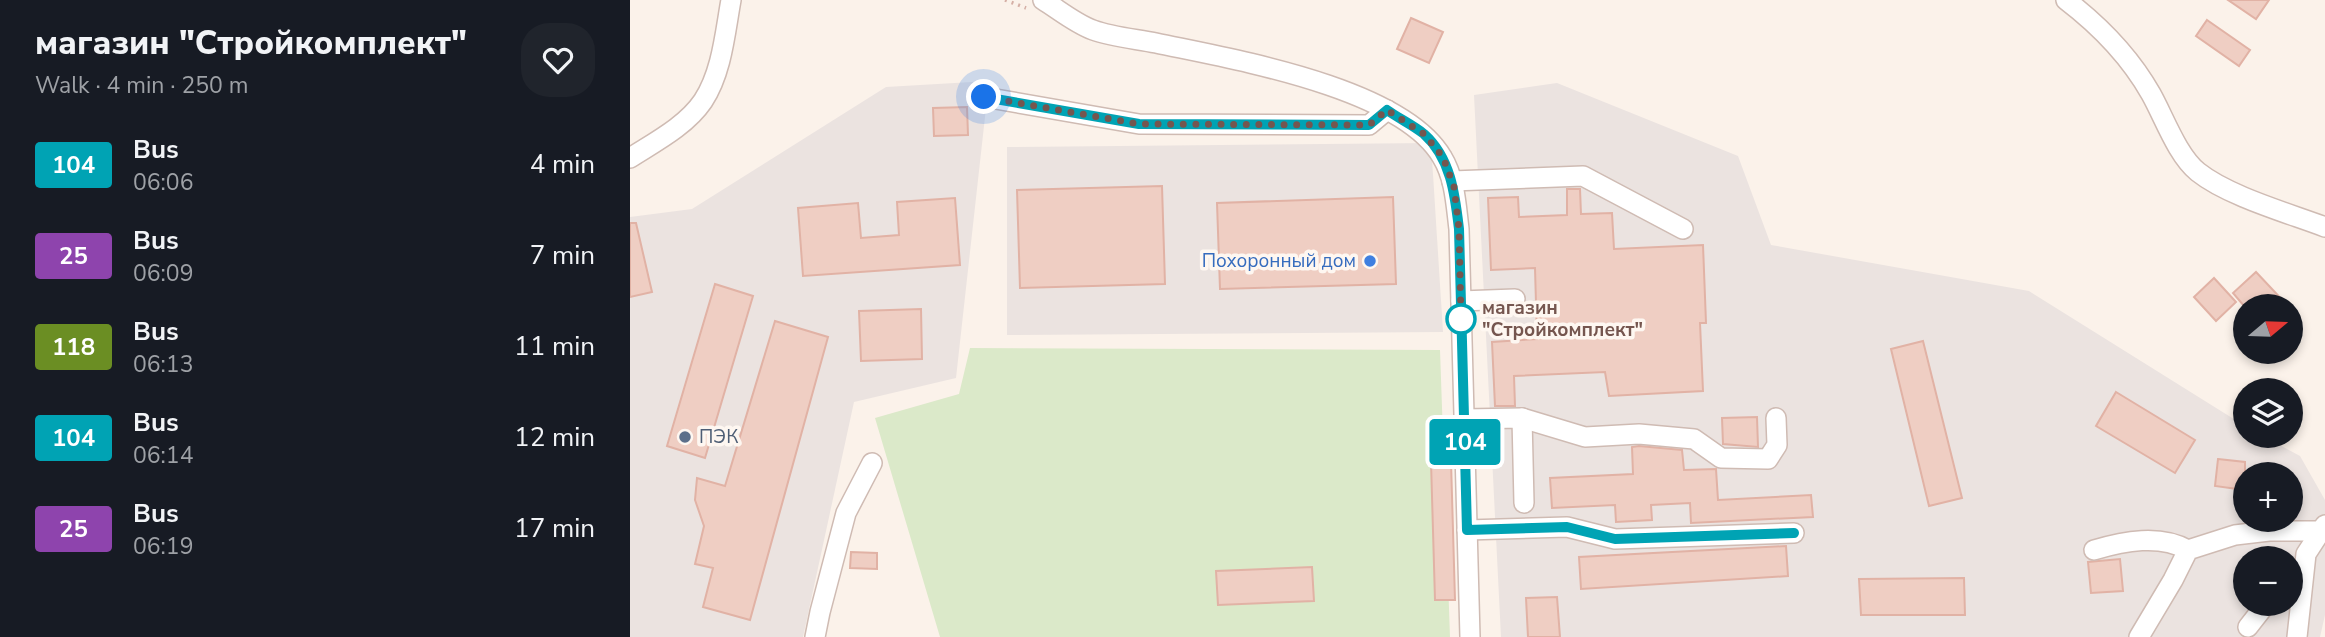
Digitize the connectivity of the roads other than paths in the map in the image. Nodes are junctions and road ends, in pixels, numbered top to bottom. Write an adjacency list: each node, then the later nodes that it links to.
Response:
1 (731, 0): 6 (street)
2 (1043, 0): 5 (street)
3 (2066, 0): 8 (street)
4 (984, 97): 5 (street)
5 (1387, 110): 7 (street)
6 (630, 158)
7 (1451, 181): 9 (street); 11 (street)
8 (2325, 227)
9 (1683, 229)
10 (1515, 299): 11 (street)
11 (1461, 301): 14 (street)
12 (1522, 418): 13 (street); 14 (street); 16 (street)
13 (1776, 418)
14 (1464, 419): 18 (street)
15 (872, 463): 26 (street)
16 (1524, 503)
17 (2322, 528): 21 (street); 22 (street)
18 (1467, 530): 19 (street); 27 (street)
19 (1794, 533)
20 (2094, 550): 21 (street)
21 (2188, 550): 28 (street)
22 (2306, 554): 23 (street); 29 (street)
23 (2303, 558)
24 (2257, 616): 25 (street)
25 (2248, 627)
26 (815, 637)
27 (1470, 637)
28 (2139, 637)
29 (2297, 637)

